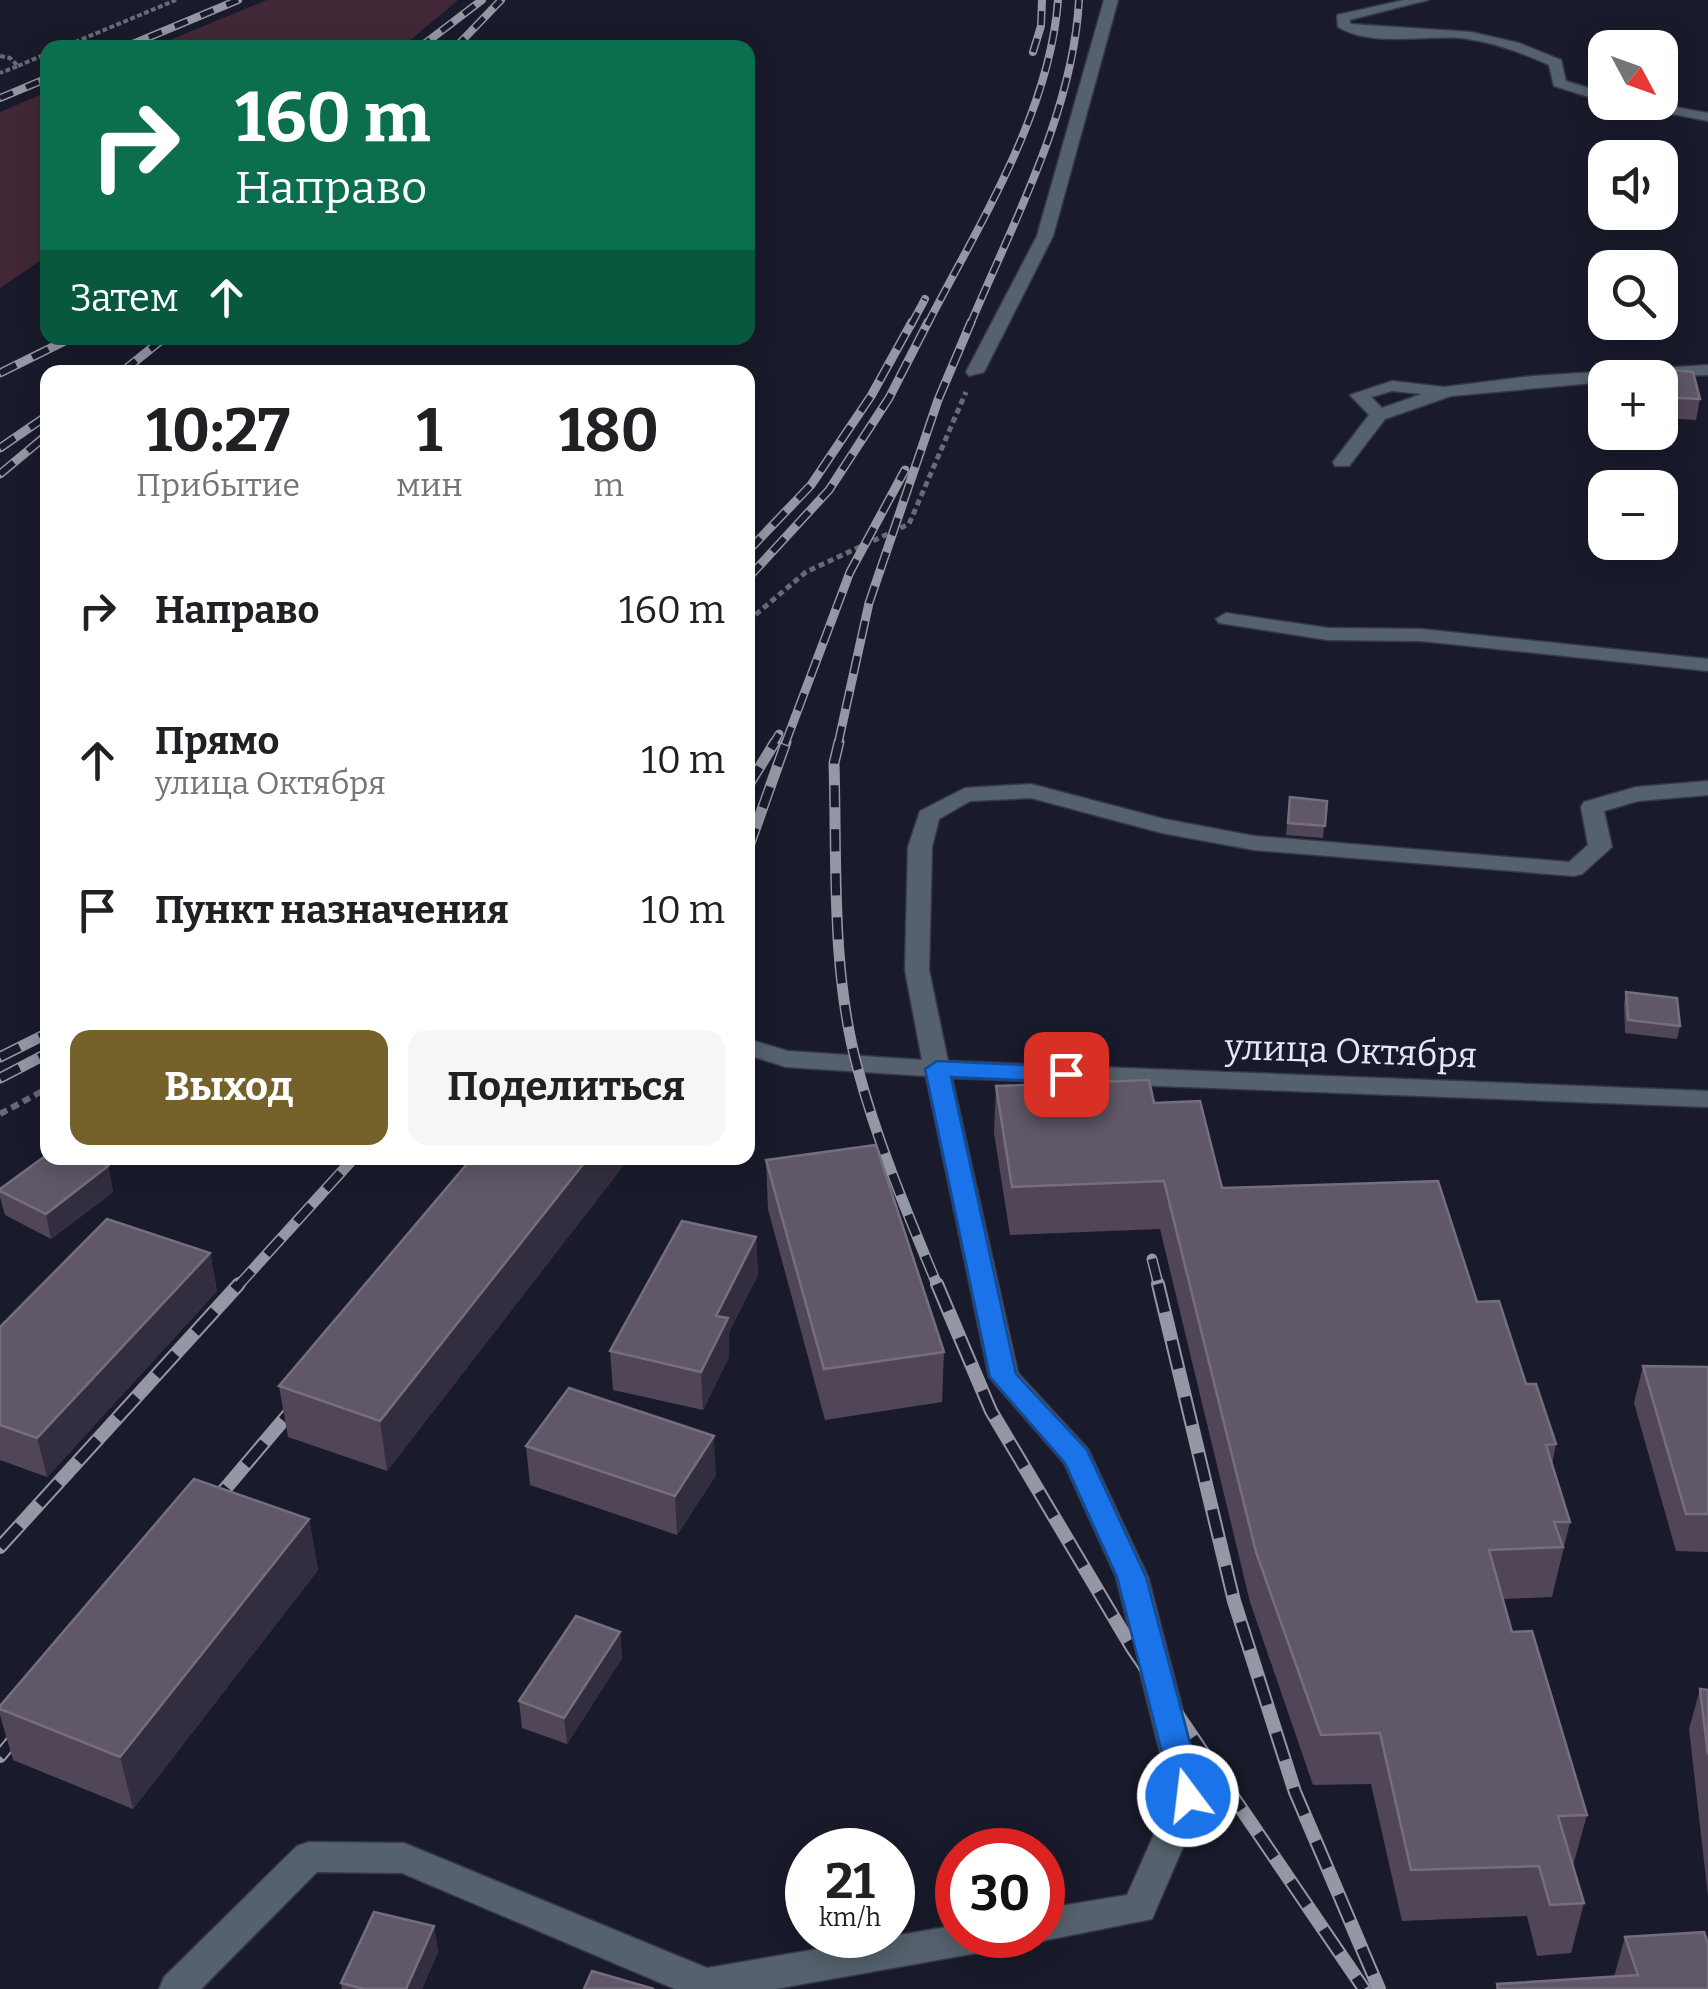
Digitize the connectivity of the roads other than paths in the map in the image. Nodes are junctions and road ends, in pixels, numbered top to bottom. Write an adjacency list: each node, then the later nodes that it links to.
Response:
1 (1111, 0): 7 (street)
2 (1421, 0): 3 (street)
3 (1588, 92)
4 (1678, 112): 5 (street)
5 (1708, 117)
6 (1708, 370): 8 (street)
7 (975, 372)
8 (1448, 391): 9 (street); 9 (street)
9 (1379, 414): 10 (street)
10 (1342, 462)
11 (1226, 618): 12 (street)
12 (1708, 664)
13 (1708, 788): 15 (street)
14 (755, 1049): 15 (street, улица Октября)
15 (937, 1069): 16 (street, улица Октября); 17 (street)
16 (1708, 1100)
17 (1065, 1921)
18 (935, 1944): 19 (street)
19 (177, 1989)

